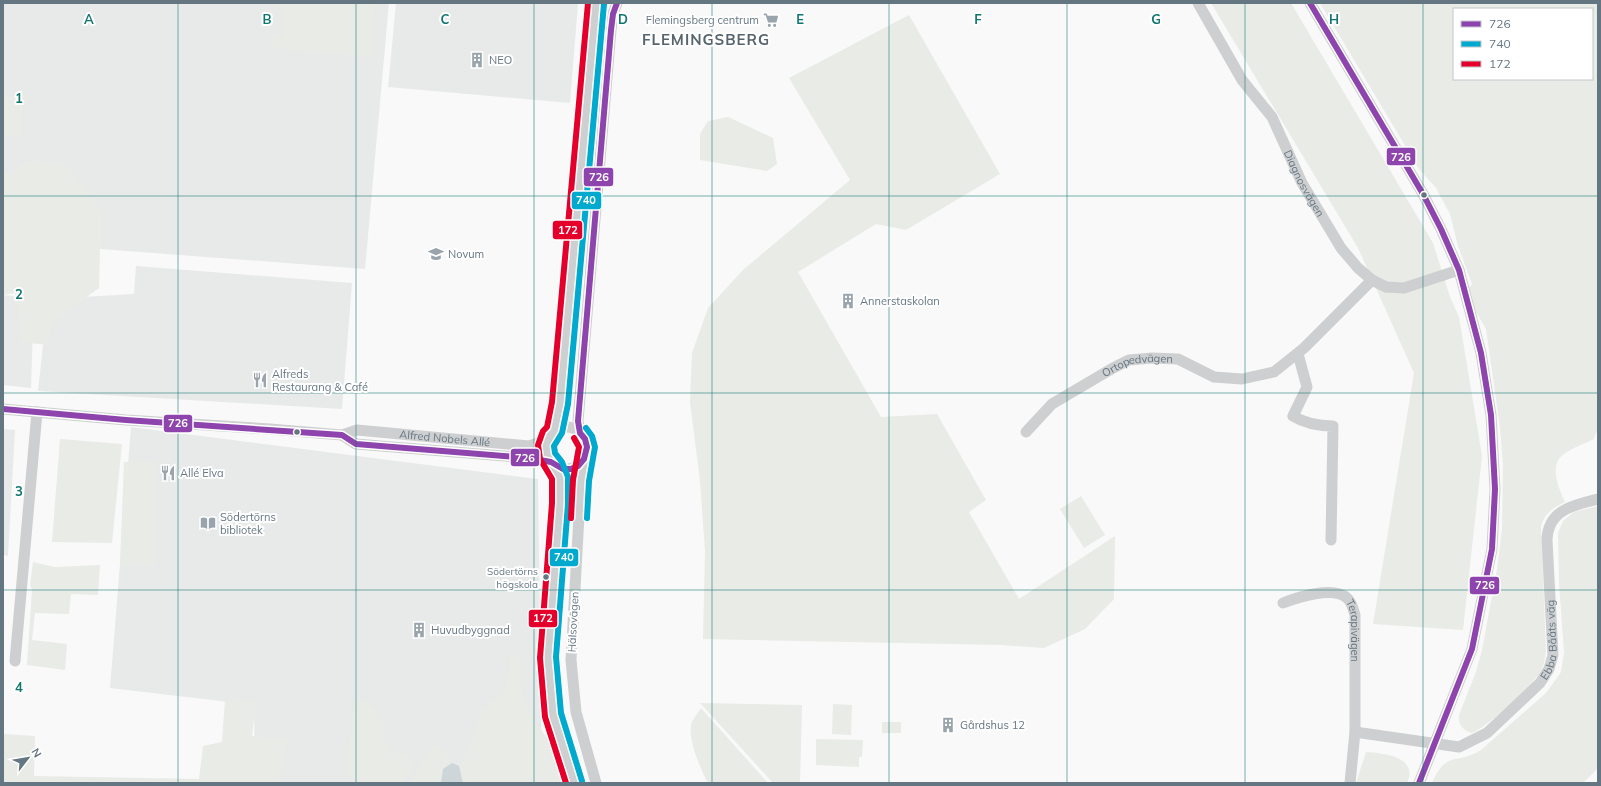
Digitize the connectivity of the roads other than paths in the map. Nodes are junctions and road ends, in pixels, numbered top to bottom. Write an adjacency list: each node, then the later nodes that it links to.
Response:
1 (596, 3): 10 (street)
2 (617, 3): 12 (street)
3 (1198, 3): 6 (street, Diagnosvägen)
4 (1310, 3): 5 (street)
5 (1459, 270): 6 (street, Diagnosvägen); 22 (street)
6 (1372, 280): 7 (street, Ortopedvägen)
7 (1298, 354): 11 (street, Ortopedvägen); 18 (street)
8 (3, 409): 9 (street, Alfred Nobels Allé)
9 (37, 412): 13 (street, Alfred Nobels Allé); 20 (street)
10 (554, 431): 12 (street); 14 (street)
11 (1026, 432)
12 (580, 433): 15 (street)
13 (342, 435): 14 (street, Alfred Nobels Allé); 16 (street, Alfred Nobels Allé)
14 (547, 440): 16 (street)
15 (584, 459): 16 (street); 24 (street, Hälsovägen)
16 (553, 464): 23 (street, Hälsovägen)
17 (1598, 499): 22 (street, Ebba Bååts väg)
18 (1331, 540)
19 (1283, 603): 21 (street, Terapivägen)
20 (15, 661)
21 (1355, 732): 22 (street); 25 (street, Terapivägen)
22 (1436, 743): 26 (street)
23 (574, 783)
24 (596, 783)
25 (1350, 783)
26 (1419, 783)

